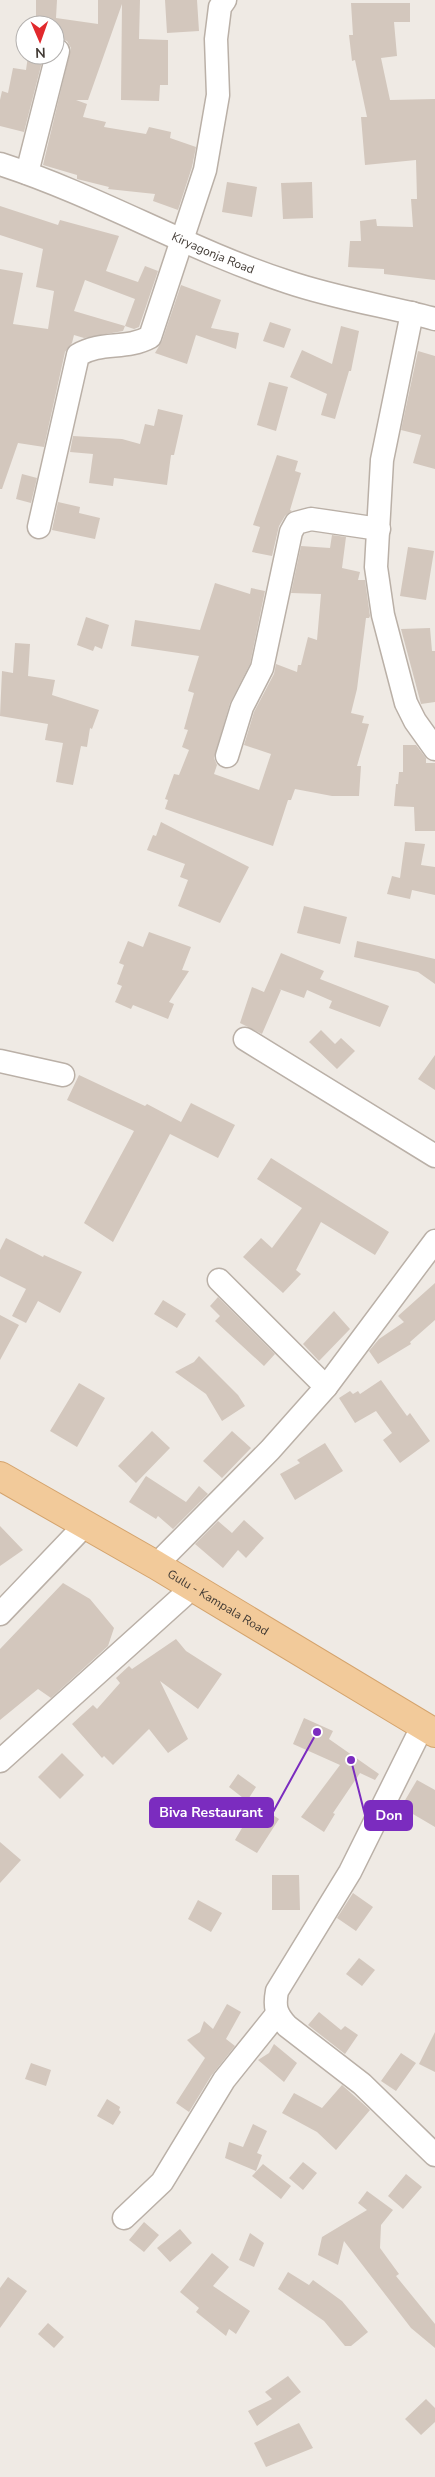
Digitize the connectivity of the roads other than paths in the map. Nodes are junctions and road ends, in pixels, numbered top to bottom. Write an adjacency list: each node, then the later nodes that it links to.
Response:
1 (222, 2): 5 (street)
2 (55, 65): 4 (street)
3 (0, 164): 4 (street, Kiryagonja Road)
4 (27, 173): 5 (street, Kiryagonja Road)
5 (182, 241): 6 (street, Kiryagonja Road); 8 (street)
6 (412, 313): 7 (street, Kiryagonja Road); 9 (street)
7 (435, 319)
8 (39, 527)
9 (379, 529): 10 (street); 11 (street)
10 (435, 749)
11 (227, 756)
12 (245, 1039): 15 (street)
13 (0, 1061): 14 (street)
14 (63, 1075)
15 (435, 1156)
16 (435, 1241): 18 (street)
17 (219, 1280): 18 (street)
18 (326, 1387): 21 (street)
19 (0, 1476): 20 (main road, Gulu - Kampala Road)
20 (85, 1525): 21 (main road, Gulu - Kampala Road); 23 (street)
21 (156, 1565): 22 (main road, Gulu - Kampala Road)
22 (192, 1588): 24 (main road, Gulu - Kampala Road); 25 (street)
23 (0, 1614)
24 (428, 1730): 26 (street)
25 (0, 1761)
26 (277, 2014): 27 (street); 28 (street)
27 (435, 2155)
28 (124, 2218)

